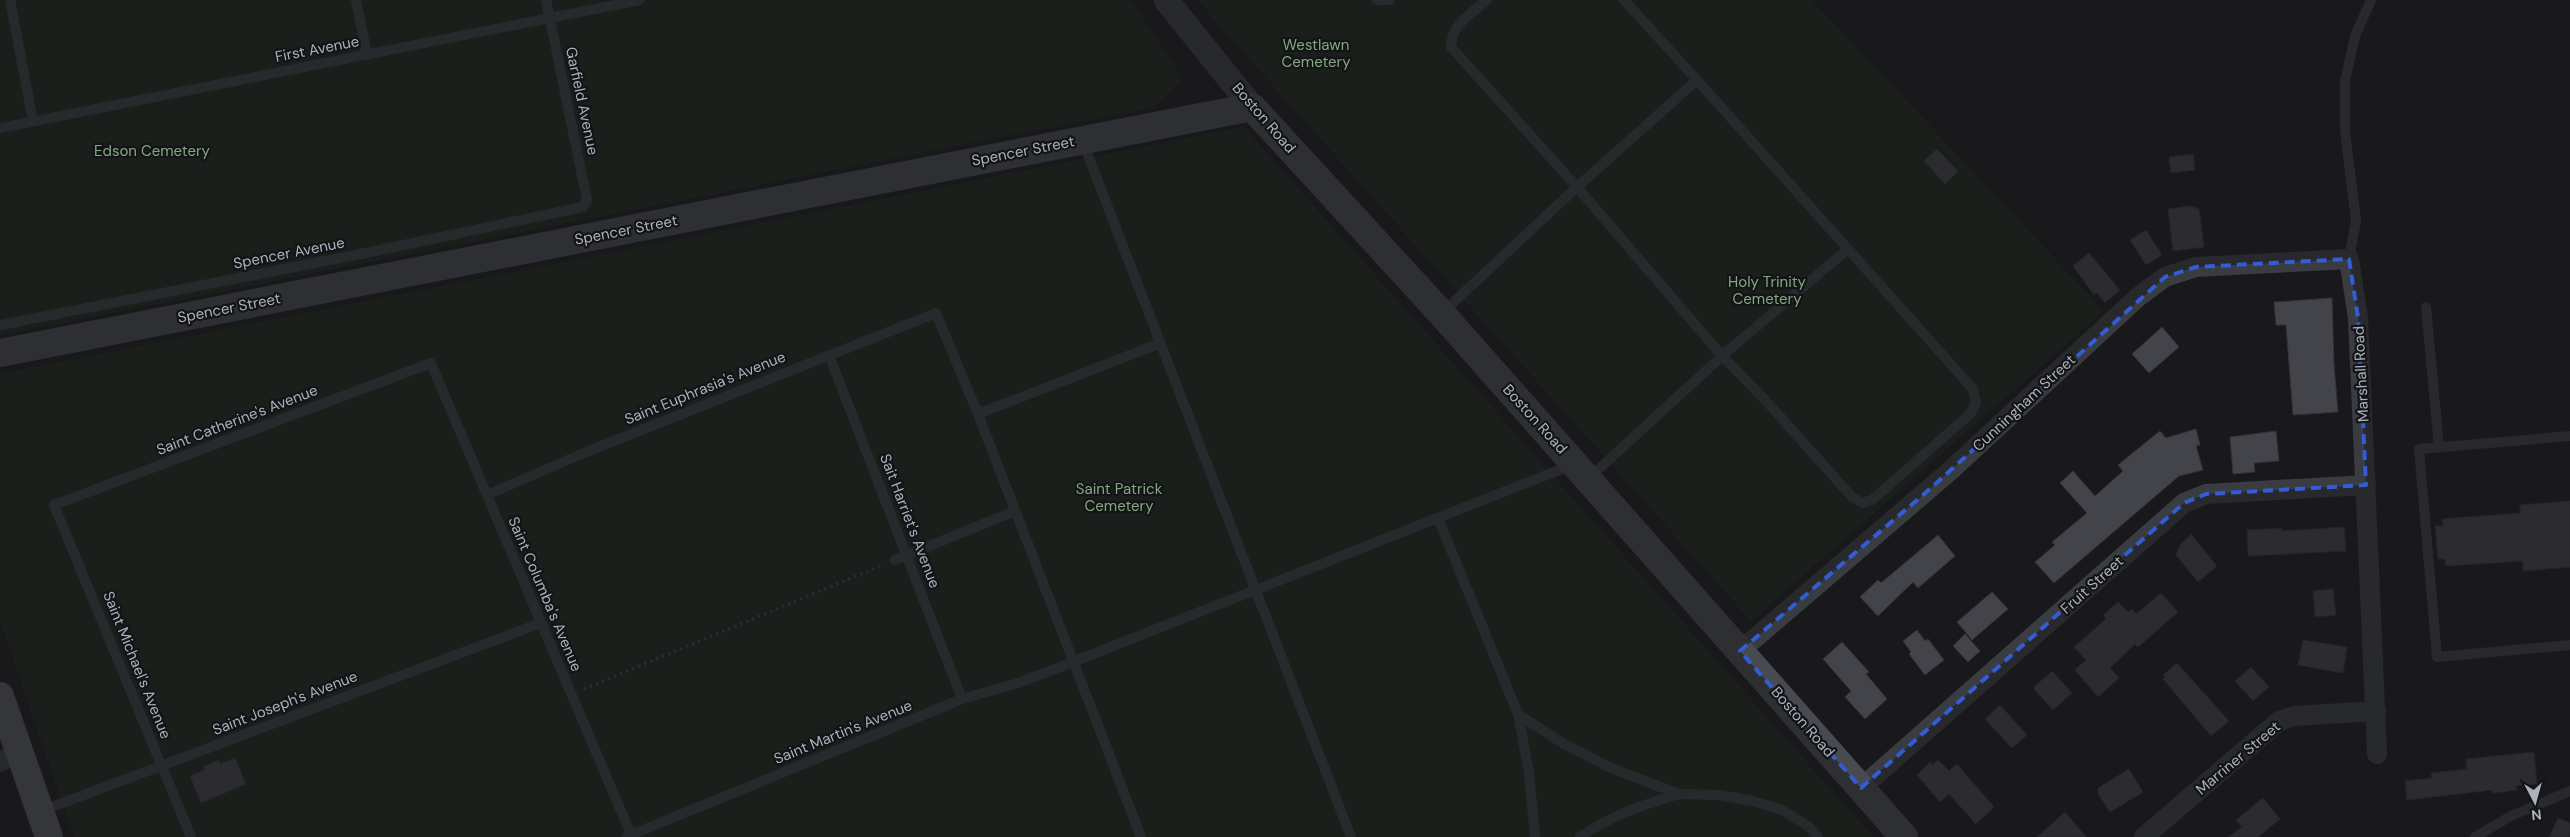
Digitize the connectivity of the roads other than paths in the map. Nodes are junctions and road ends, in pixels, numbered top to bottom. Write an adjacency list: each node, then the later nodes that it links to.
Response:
1 (10, 0): 15 (lane)
2 (356, 0): 12 (lane)
3 (546, 0): 11 (lane, Garfield Avenue)
4 (640, 0): 11 (lane, First Avenue)
5 (1166, 0): 14 (street, Boston Road)
6 (1376, 0): 7 (lane)
7 (1390, 0)
8 (1487, 0): 18 (lane)
9 (1624, 0): 13 (lane)
10 (2371, 0): 21 (lane, Marshall Road)
11 (550, 19): 12 (lane, First Avenue); 19 (lane, Garfield Avenue)
12 (367, 55): 15 (lane, First Avenue)
13 (1697, 80): 18 (lane); 20 (lane)
14 (1252, 107): 17 (main road, Spencer Street); 23 (main road, Boston Road)
15 (33, 122): 16 (lane, First Avenue)
16 (0, 128)
17 (1082, 139): 25 (lane); 26 (main road, Spencer Street)
18 (1577, 187): 23 (lane); 28 (lane)
19 (583, 207): 24 (lane, Spencer Avenue)
20 (1848, 249): 28 (lane); 28 (lane)
21 (2350, 258): 34 (street, Marshall Road); 44 (street, Cunningham Street)
22 (2426, 307): 32 (lane)
23 (1441, 313): 33 (main road, Boston Road)
24 (0, 325)
25 (1161, 343): 30 (lane); 41 (lane)
26 (0, 354)
27 (829, 355): 30 (lane, Saint Euphrasia's Avenue); 35 (lane, Saint Euphrasia's Avenue); 39 (lane, Sait Harriet's Avenue)
28 (1722, 356): 33 (lane)
29 (431, 363): 35 (lane, Saint Columba's Avenue); 36 (lane, Saint Catherine's Avenue)
30 (978, 414): 37 (lane)
31 (2570, 436): 32 (lane)
32 (2439, 447): 43 (lane)
33 (1581, 471): 38 (lane, Saint Martin's Avenue); 44 (main road, Boston Road)
34 (2366, 485): 48 (street, Marshall Road); 53 (street, Fruit Street)
35 (487, 495): 42 (lane, Saint Columba's Avenue)
36 (54, 505): 52 (lane, Saint Michael's Avenue)
37 (1014, 511): 39 (lane); 45 (lane)
38 (1438, 518): 41 (lane, Saint Martin's Avenue); 49 (lane)
39 (907, 555): 40 (lane); 46 (lane, Sait Harriet's Avenue)
40 (895, 560)
41 (1256, 590): 45 (lane, Saint Martin's Avenue); 61 (lane)
42 (541, 623): 52 (lane, Saint Joseph's Avenue); 57 (lane, Saint Columba's Avenue)
43 (2570, 646)
44 (1740, 651): 53 (main road, Boston Road)
45 (1073, 662): 46 (lane, Saint Martin's Avenue); 60 (lane)
46 (962, 699): 57 (lane, Saint Martin's Avenue)
47 (2, 711): 51 (main road)
48 (2376, 711): 50 (street, Marshall Road); 66 (street, Marriner Street)
49 (1518, 714): 55 (lane); 62 (lane)
50 (2377, 754)
51 (9, 757): 56 (main road)
52 (162, 766): 56 (lane, Saint Joseph's Avenue); 59 (lane, Saint Michael's Avenue)
53 (1861, 788): 65 (main road, Boston Road)
54 (2570, 791): 67 (lane)
55 (1679, 794): 63 (lane); 64 (lane)
56 (40, 812): 58 (main road)
57 (630, 836)
58 (49, 837)
59 (191, 837)
60 (1141, 837)
61 (1351, 837)
62 (1535, 837)
63 (1580, 837)
64 (1818, 837)
65 (1904, 837)
66 (2144, 837)
67 (2475, 837)

